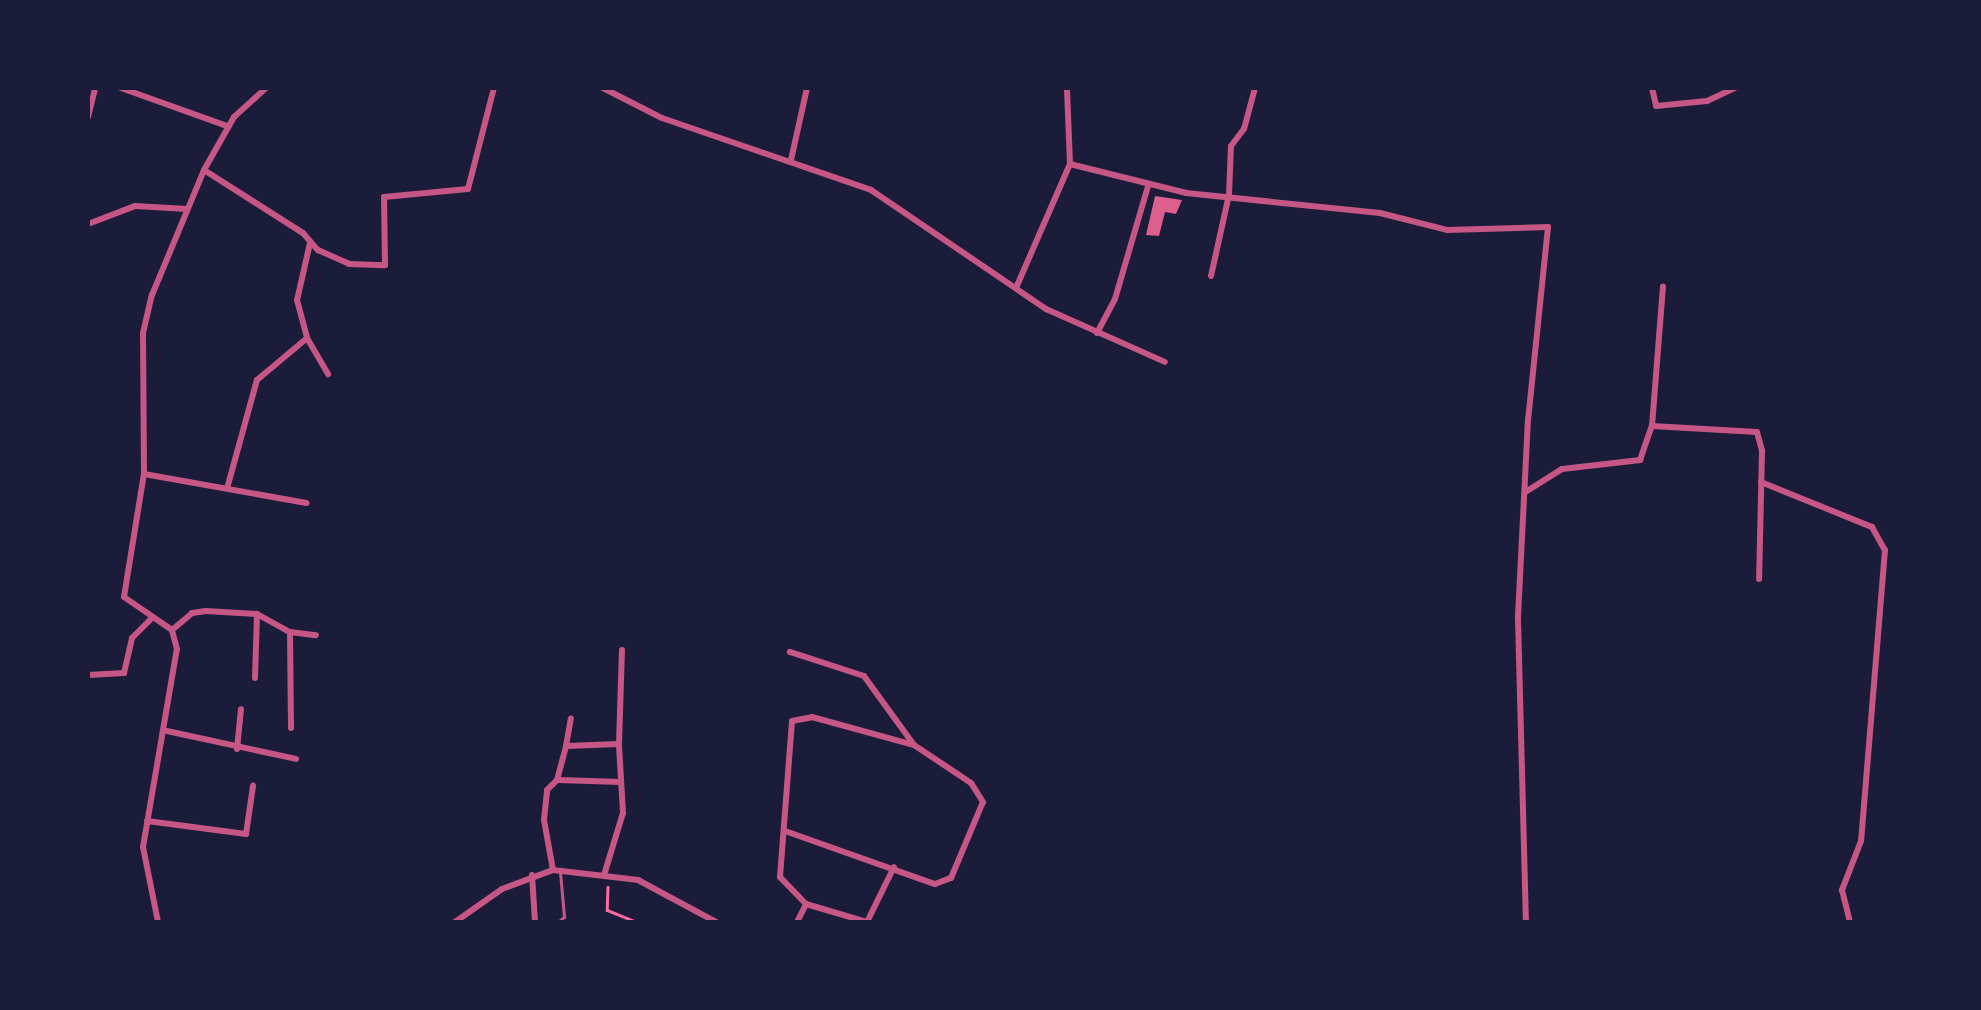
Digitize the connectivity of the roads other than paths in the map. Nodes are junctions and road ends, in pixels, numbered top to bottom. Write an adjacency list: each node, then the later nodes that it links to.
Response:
1 (95, 88): 11 (street)
2 (122, 88): 12 (street)
3 (266, 88): 12 (street)
4 (494, 88): 20 (street)
5 (604, 88): 13 (street)
6 (808, 88): 13 (street)
7 (1068, 88): 14 (street)
8 (1255, 88): 17 (street)
9 (1652, 88): 10 (street)
10 (1735, 88)
11 (88, 117)
12 (227, 126): 15 (street)
13 (791, 160): 23 (street)
14 (1070, 164): 16 (street); 23 (street)
15 (204, 170): 18 (street); 20 (street)
16 (1148, 186): 17 (street); 24 (street)
17 (1229, 195): 21 (street); 32 (street)
18 (186, 209): 19 (street); 29 (street)
19 (88, 224)
20 (310, 243): 25 (street)
21 (1211, 276)
22 (1663, 286): 28 (street)
23 (1016, 288): 24 (street)
24 (1097, 333): 26 (street)
25 (307, 338): 27 (street); 31 (street)
26 (1164, 362)
27 (328, 374)
28 (1652, 426): 30 (street); 32 (street)
29 (144, 474): 31 (street); 36 (street)
30 (1762, 482): 34 (street); 70 (street)
31 (228, 485): 33 (street)
32 (1526, 491): 69 (street)
33 (306, 503)
34 (1758, 579)
35 (257, 614): 37 (street); 38 (street); 43 (street)
36 (152, 618): 37 (street); 42 (street)
37 (172, 630): 47 (street)
38 (290, 632): 39 (street); 46 (street)
39 (316, 635)
40 (622, 650): 48 (street)
41 (790, 652): 49 (street)
42 (88, 676)
43 (255, 678)
44 (241, 709): 51 (street)
45 (571, 718): 50 (street)
46 (290, 728)
47 (166, 731): 51 (street); 56 (street)
48 (619, 744): 50 (street); 54 (street)
49 (914, 744): 57 (street); 58 (street)
50 (566, 746): 53 (street)
51 (237, 749): 52 (street)
52 (296, 759)
53 (557, 780): 54 (street); 59 (street)
54 (622, 782): 61 (street)
55 (253, 786): 56 (street)
56 (147, 822): 63 (street)
57 (785, 831): 58 (street); 62 (street)
58 (894, 867): 62 (street)
59 (556, 870): 60 (street); 61 (street); 66 (lane)
60 (532, 875): 64 (street); 65 (street)
61 (606, 875): 67 (street)
62 (806, 904): 68 (street)
63 (158, 922)
64 (455, 922)
65 (535, 922)
66 (558, 922)
67 (716, 922)
68 (797, 922)
69 (1526, 922)
70 (1850, 922)

